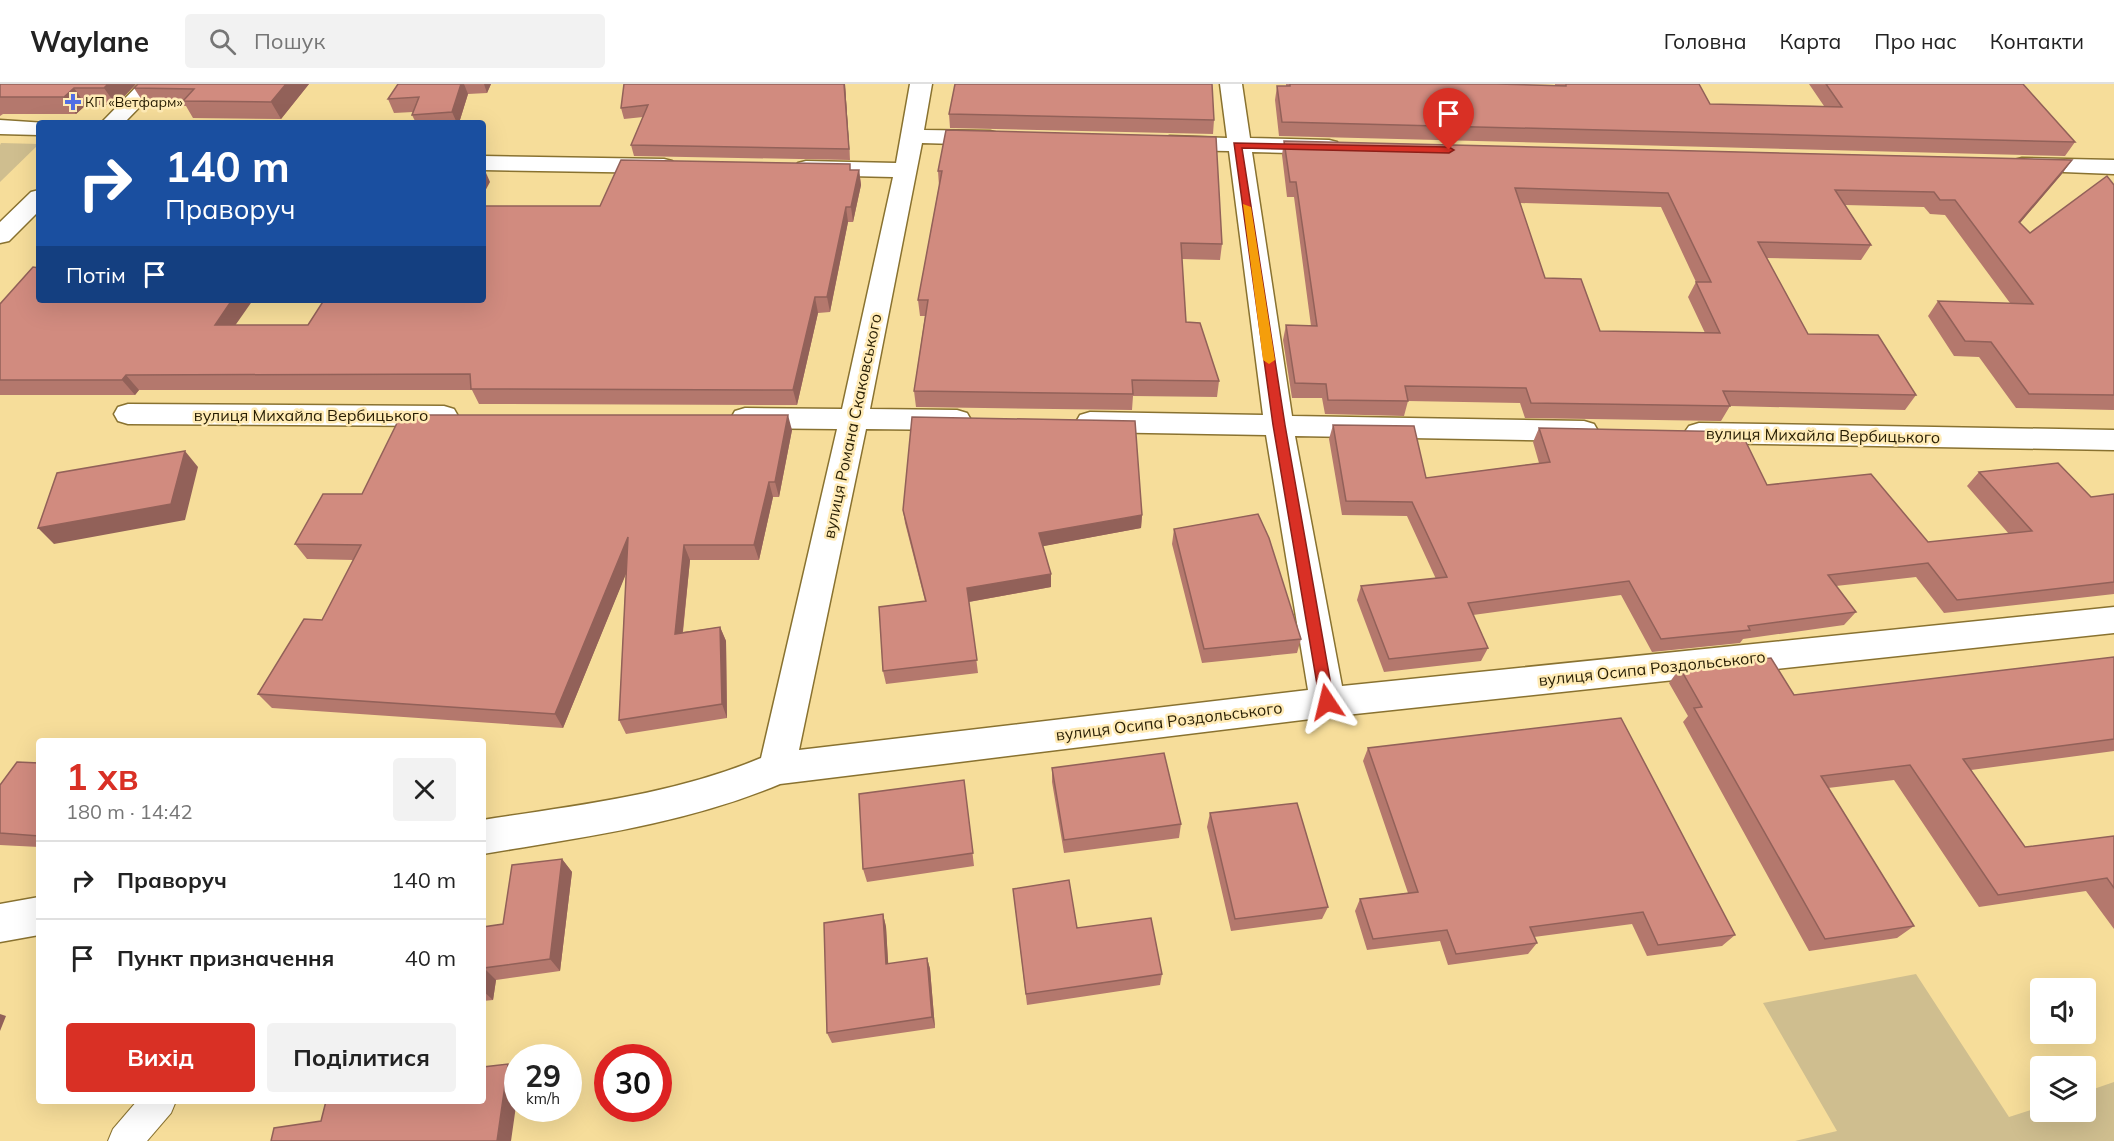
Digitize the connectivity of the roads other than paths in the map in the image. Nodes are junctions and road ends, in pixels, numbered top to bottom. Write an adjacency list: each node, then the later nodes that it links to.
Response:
1 (151, 84): 4 (street)
2 (921, 84): 7 (street, вулиця Романа Скаковського)
3 (1231, 84): 10 (street)
4 (115, 120)
5 (0, 127): 6 (street)
6 (36, 128)
7 (910, 136): 8 (street); 16 (street, вулиця Романа Скаковського)
8 (1016, 139)
9 (1144, 142): 10 (street)
10 (1237, 145): 11 (street); 26 (street)
11 (1357, 148)
12 (486, 163): 14 (street)
13 (2000, 165): 17 (street)
14 (683, 166)
15 (789, 168): 16 (street)
16 (906, 170): 23 (street, вулиця Романа Скаковського)
17 (2112, 170)
18 (36, 200): 19 (street)
19 (0, 236)
20 (128, 414): 21 (street, вулиця Михайла Вербицького)
21 (473, 416)
22 (723, 418): 23 (street)
23 (854, 418): 24 (street); 32 (street, вулиця Романа Скаковського)
24 (984, 421)
25 (1066, 422): 26 (street)
26 (1279, 425): 27 (street); 31 (street)
27 (1613, 431)
28 (1672, 432): 29 (street, вулиця Михайла Вербицького)
29 (2114, 440)
30 (2114, 620): 31 (street, вулиця Осипа Роздольського)
31 (1327, 702): 32 (street, вулиця Осипа Роздольського)
32 (777, 768): 33 (street, вулиця Осипа Роздольського)
33 (486, 836)
34 (36, 917): 35 (street)
35 (0, 923)
36 (156, 1104): 37 (lane)
37 (125, 1141)

